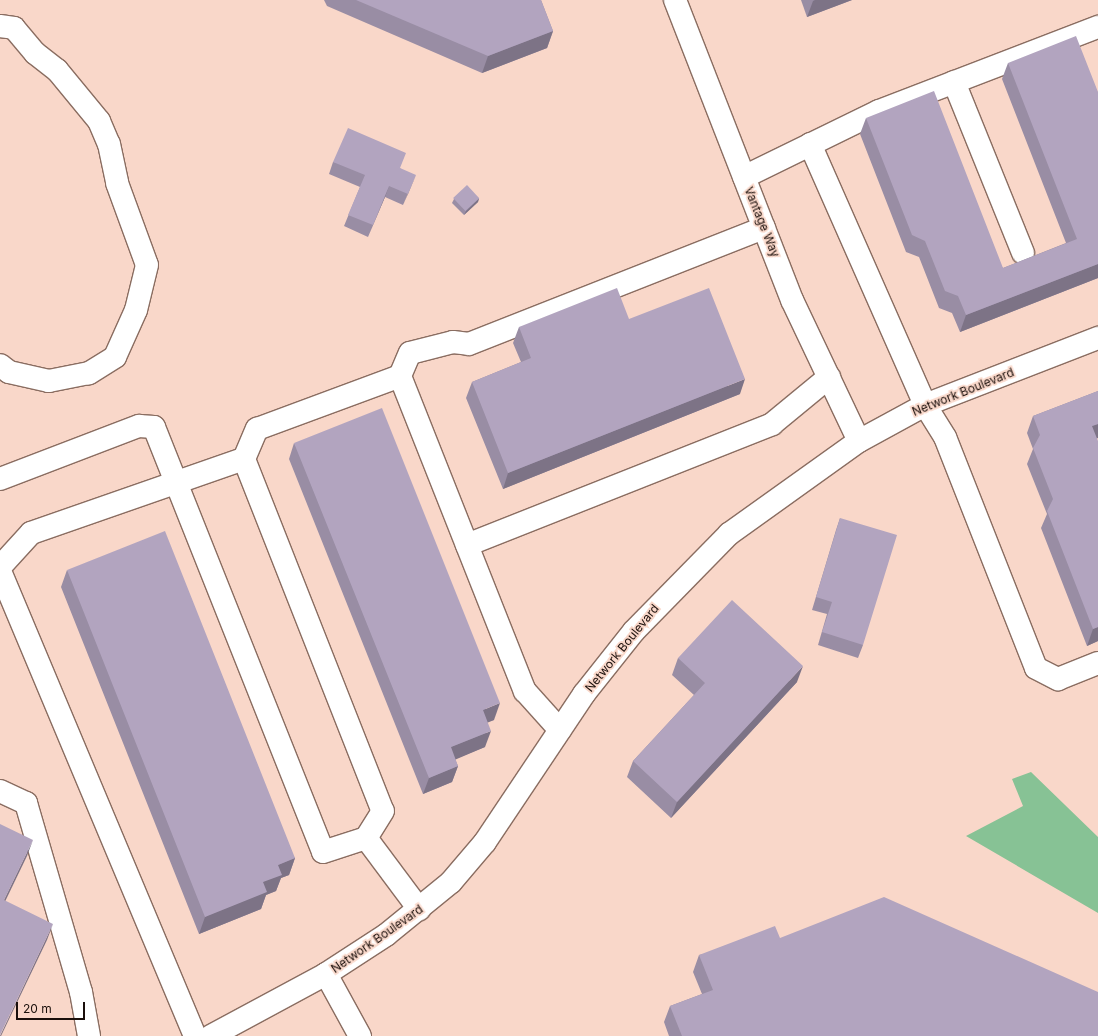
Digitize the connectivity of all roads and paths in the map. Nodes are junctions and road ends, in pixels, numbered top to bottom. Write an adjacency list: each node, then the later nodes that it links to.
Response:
1 (675, 0): 6 (street, Vantage Way)
2 (0, 26): 10 (street)
3 (1098, 27): 4 (street)
4 (954, 82): 5 (street); 8 (street)
5 (810, 144): 6 (street); 13 (street)
6 (744, 177): 7 (street, Vantage Way)
7 (764, 228): 11 (street); 12 (street, Vantage Way)
8 (1023, 253)
9 (1098, 338): 13 (street, Network Boulevard)
10 (0, 365)
11 (400, 376): 15 (street); 18 (street)
12 (829, 377): 14 (street, Vantage Way); 18 (street)
13 (925, 405): 14 (street, Network Boulevard); 20 (street)
14 (859, 440): 21 (street, Network Boulevard)
15 (244, 459): 17 (street); 23 (street)
16 (0, 479): 17 (street)
17 (176, 482): 19 (street); 23 (street)
18 (467, 545): 21 (street)
19 (1, 562): 27 (street)
20 (1098, 663)
21 (560, 730): 24 (street, Network Boulevard)
22 (0, 791): 26 (street)
23 (366, 838): 24 (street)
24 (419, 909): 25 (street, Network Boulevard)
25 (326, 974): 28 (street, Network Boulevard); 29 (street)
26 (89, 1036)
27 (195, 1036)
28 (211, 1036)
29 (360, 1036)

